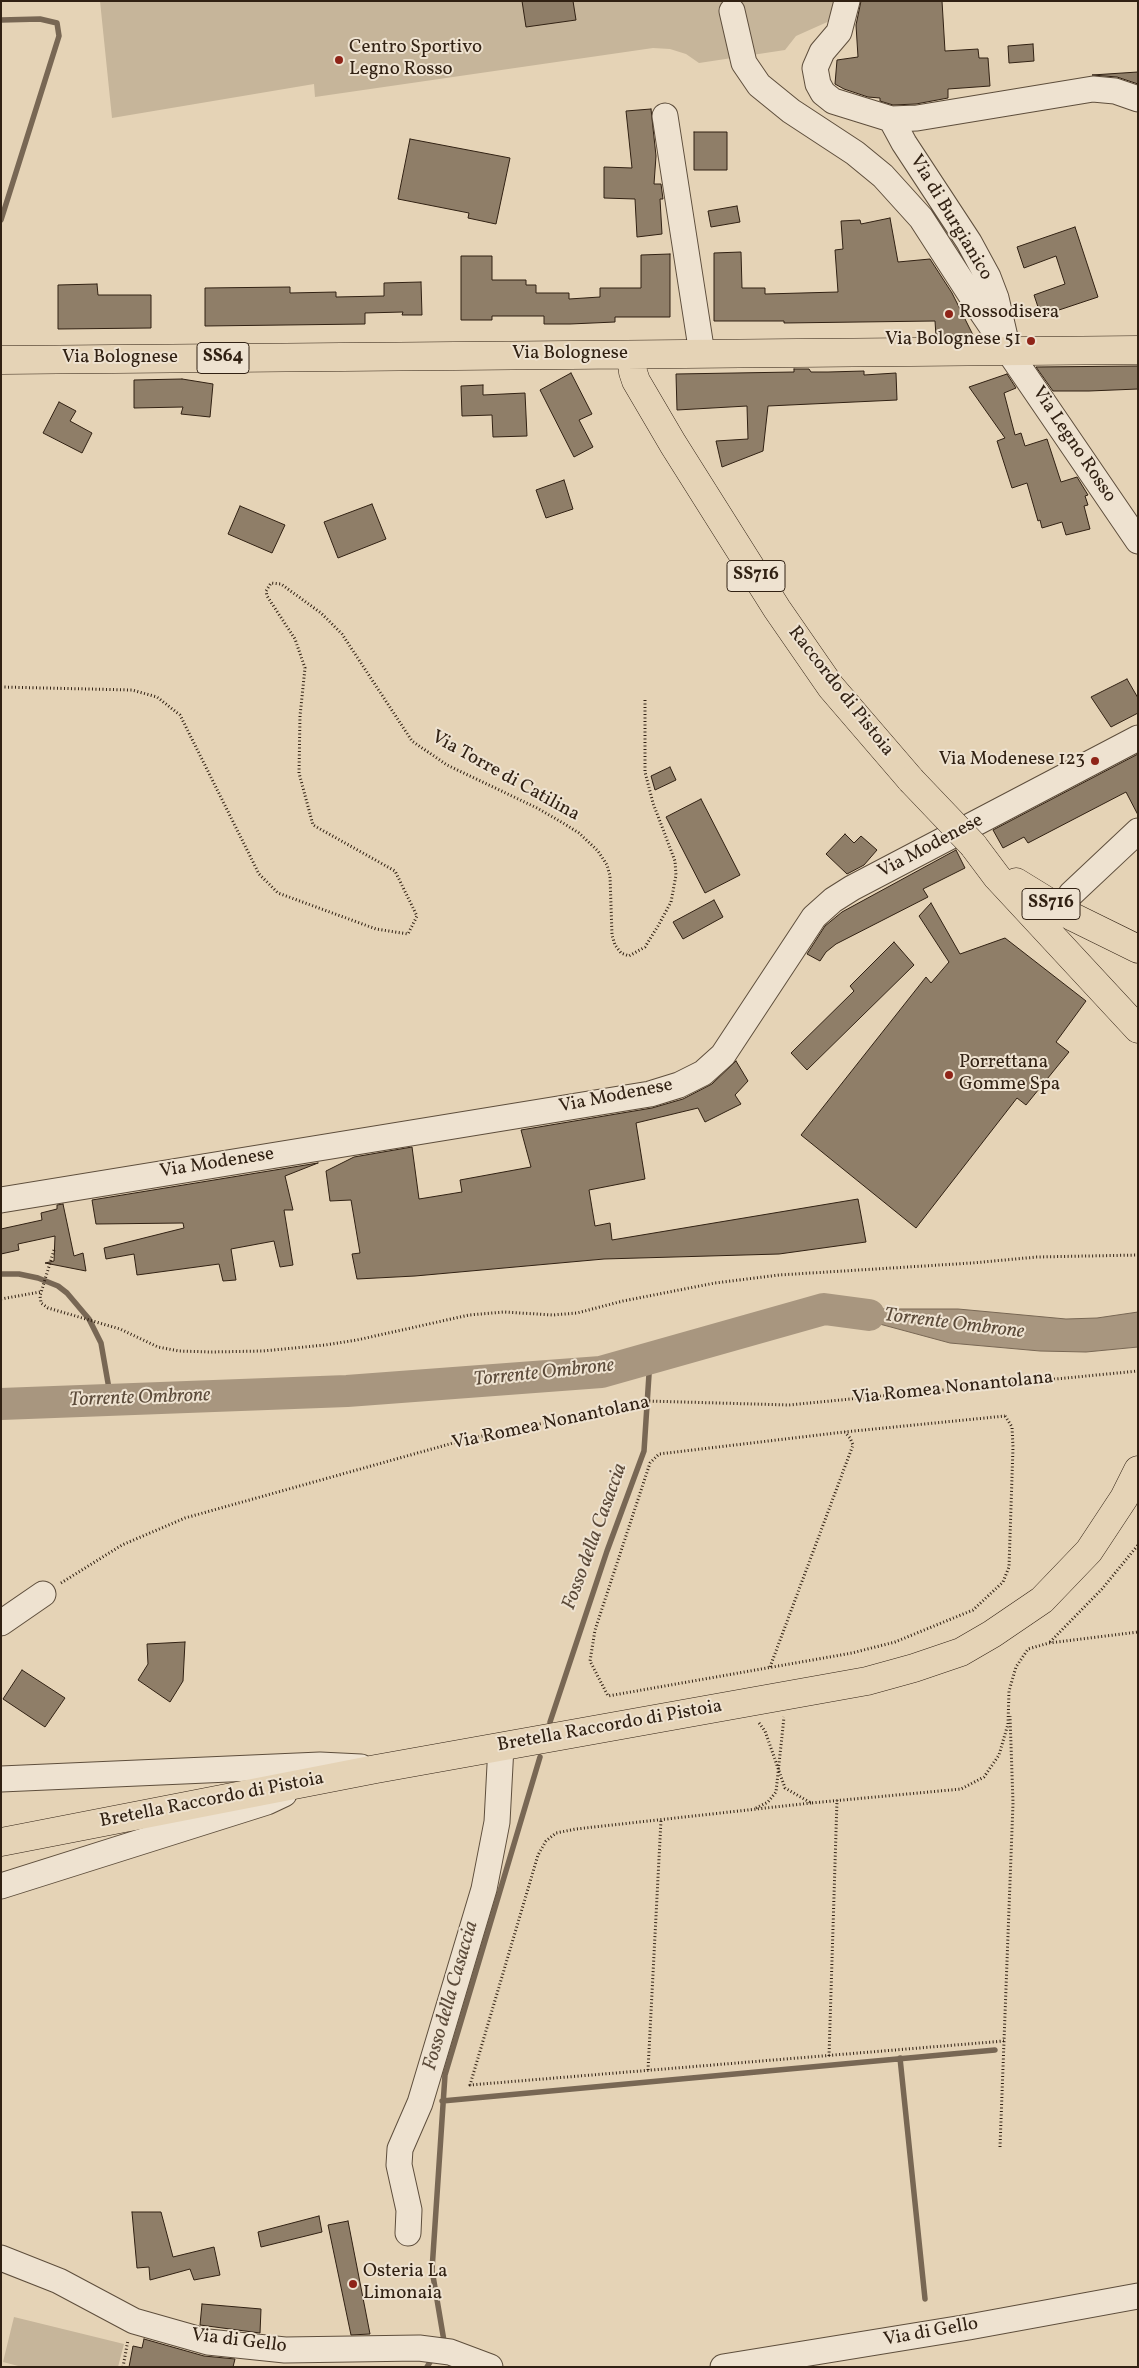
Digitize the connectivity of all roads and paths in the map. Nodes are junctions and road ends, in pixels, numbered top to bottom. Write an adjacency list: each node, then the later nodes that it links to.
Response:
1 (847, 1): 5 (street)
2 (732, 11): 6 (street, Via Legno Rosso)
3 (1138, 100): 5 (street)
4 (665, 116): 8 (street)
5 (891, 119): 6 (street, Via di Burgianico)
6 (1008, 350): 7 (main road, Via Bolognese); 8 (main road, Via Bolognese); 11 (street, Via Legno Rosso)
7 (1138, 350)
8 (702, 354): 9 (main road, Via Bolognese)
9 (631, 356): 10 (main road, Via Bolognese / SS64); 16 (main road, Raccordo di Pistoia / SS716, bridge)
10 (1, 360)
11 (1138, 541)
12 (1, 688): 13 (path, Via Torre di Catilina)
13 (645, 699)
14 (1138, 738): 20 (street, Via Modenese)
15 (1138, 831): 17 (street)
16 (973, 845): 18 (main road, Raccordo di Pistoia / SS716); 19 (main road)
17 (1071, 894)
18 (1138, 949)
19 (1132, 1022)
20 (1, 1200)
21 (54, 1250): 23 (path)
22 (1138, 1255): 23 (path)
23 (40, 1292): 24 (path)
24 (1, 1299)
25 (1138, 1371): 29 (path, Via Romea Nonantolana)
26 (844, 1432): 33 (path); 33 (path); 33 (path)
27 (1138, 1470): 35 (main road, Bretella Raccordo di Pistoia)
28 (1138, 1545): 32 (path)
29 (44, 1594): 30 (street)
30 (1, 1623)
31 (1138, 1632): 32 (path)
32 (1049, 1642): 34 (path)
33 (770, 1668)
34 (1010, 1691): 42 (path); 48 (path)
35 (786, 1695): 36 (main road, Bretella Raccordo di Pistoia); 38 (path)
36 (745, 1702): 37 (main road, Bretella Raccordo di Pistoia); 38 (path)
37 (501, 1746): 39 (main road, Bretella Raccordo di Pistoia); 52 (street)
38 (777, 1764): 43 (path); 44 (path)
39 (376, 1769): 40 (street); 41 (main road, Bretella Raccordo di Pistoia)
40 (1, 1779)
41 (302, 1784): 46 (main road, Bretella Raccordo di Pistoia); 47 (street)
42 (837, 1800): 43 (path); 49 (path)
43 (811, 1803): 44 (path)
44 (754, 1810): 45 (path)
45 (661, 1820): 50 (path); 50 (path)
46 (1, 1842)
47 (1, 1886)
48 (1004, 2041): 49 (path); 51 (path)
49 (828, 2056): 50 (path)
50 (648, 2070)
51 (1000, 2148)
52 (408, 2233)
53 (1, 2258): 55 (street, Via di Gello)
54 (1138, 2296): 58 (street, Via di Gello)
55 (134, 2321): 56 (path); 57 (street, Via di Gello)
56 (123, 2367)
57 (490, 2367)
58 (723, 2367)

